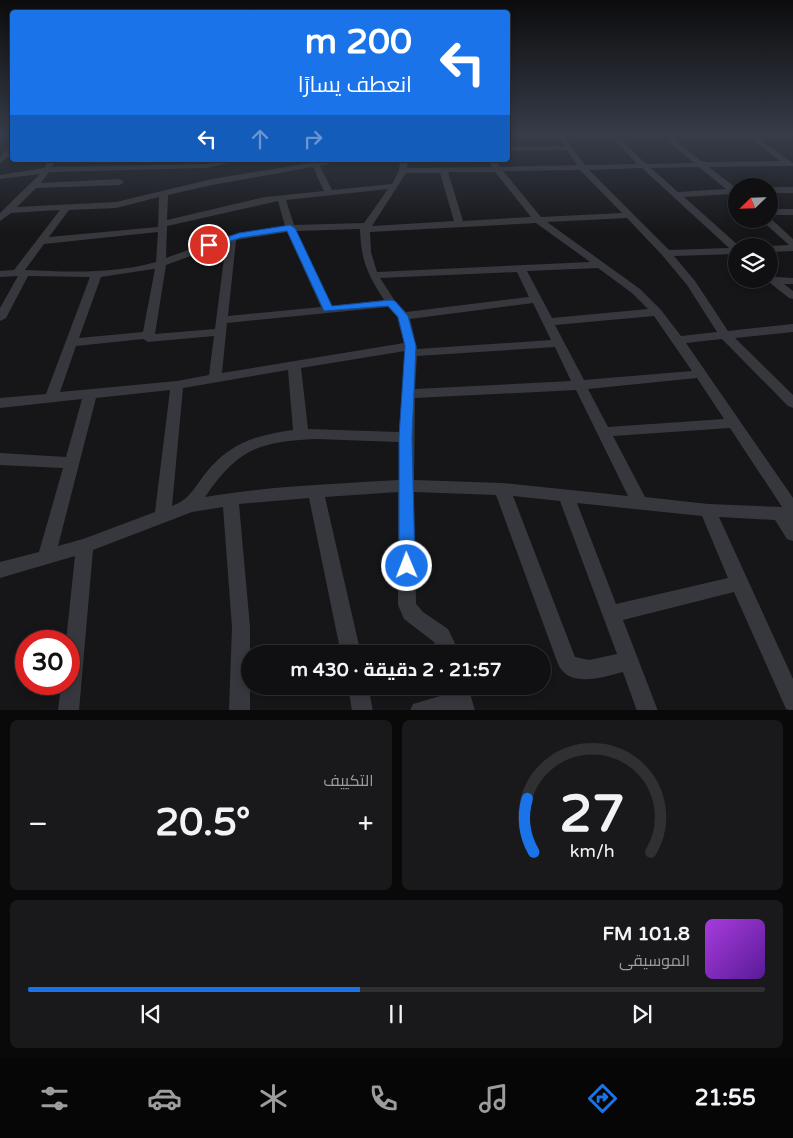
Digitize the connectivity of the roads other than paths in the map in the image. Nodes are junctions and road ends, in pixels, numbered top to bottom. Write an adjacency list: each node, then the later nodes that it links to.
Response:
1 (49, 167): 12 (street)
2 (124, 167): 12 (street)
3 (208, 167): 17 (street)
4 (289, 167): 17 (street)
5 (317, 167): 24 (street)
6 (403, 167): 13 (street)
7 (609, 167): 10 (street)
8 (645, 167): 26 (street)
9 (704, 167): 20 (street)
10 (583, 168): 11 (street); 32 (street)
11 (497, 169): 14 (street); 34 (street)
12 (48, 170): 15 (street); 18 (street)
13 (403, 171): 14 (street); 19 (street)
14 (444, 171): 35 (street)
15 (0, 177)
16 (120, 182): 18 (street)
17 (212, 182): 25 (street)
18 (34, 186): 29 (street)
19 (395, 186): 24 (street); 37 (street)
20 (728, 186)
21 (778, 190): 22 (street)
22 (793, 190)
23 (728, 191): 26 (street)
24 (329, 192): 27 (street)
25 (164, 193): 28 (street); 36 (street)
26 (676, 195): 42 (street)
27 (281, 198): 36 (street); 38 (street)
28 (66, 208): 29 (street); 41 (street)
29 (9, 210): 33 (street)
30 (778, 212): 31 (street)
31 (793, 212)
32 (629, 215): 34 (street); 47 (street)
33 (0, 218)
34 (539, 221): 35 (street); 49 (street)
35 (459, 224): 37 (street)
36 (162, 226): 41 (street); 48 (street)
37 (366, 227): 38 (street); 54 (street)
38 (290, 228): 40 (street); 61 (street)
39 (775, 228): 43 (street)
40 (231, 238): 48 (street); 66 (street)
41 (42, 242): 51 (street)
42 (728, 243)
43 (793, 244)
44 (793, 248): 45 (street)
45 (778, 249)
46 (728, 250): 47 (street)
47 (666, 253): 69 (street)
48 (161, 264): 52 (street); 68 (street)
49 (599, 265): 50 (street); 62 (street)
50 (521, 269): 54 (street); 59 (street)
51 (21, 273): 52 (street); 53 (street); 64 (street)
52 (97, 273): 71 (street)
53 (0, 274)
54 (373, 275): 60 (street)
55 (778, 280): 56 (street)
56 (793, 281)
57 (778, 284): 58 (street)
58 (793, 296)
59 (537, 299): 63 (street); 65 (street)
60 (391, 303): 61 (street); 63 (street)
61 (328, 309): 66 (street)
62 (657, 312): 65 (street); 70 (street)
63 (403, 316): 73 (street)
64 (0, 318)
65 (549, 322): 72 (street)
66 (222, 326): 68 (street); 76 (street)
67 (793, 328): 69 (street)
68 (148, 335): 71 (street)
69 (725, 335): 70 (street); 83 (street)
70 (678, 340): 75 (street)
71 (70, 343): 81 (street)
72 (560, 343): 73 (street); 78 (street)
73 (410, 350): 74 (street); 80 (street)
74 (294, 364): 76 (street); 86 (street)
75 (700, 374): 78 (street); 84 (street)
76 (215, 378): 77 (street)
77 (177, 385): 79 (street); 99 (street)
78 (580, 386): 80 (street); 85 (street)
79 (90, 394): 81 (street); 89 (street)
80 (408, 394): 87 (street)
81 (51, 398): 82 (street)
82 (0, 403)
83 (793, 403)
84 (734, 423): 85 (street); 98 (street)
85 (603, 432): 95 (street)
86 (301, 435): 87 (street); 96 (street)
87 (406, 437): 90 (street)
88 (0, 459): 89 (street)
89 (72, 462): 102 (street)
90 (406, 486): 91 (street); 92 (street); 107 (street)
91 (502, 489): 93 (street); 108 (street)
92 (316, 492): 94 (street); 106 (street)
93 (566, 496): 95 (street); 105 (street)
94 (230, 499): 96 (street); 113 (street)
95 (640, 503): 97 (street)
96 (190, 506): 99 (street)
97 (708, 510): 98 (street); 104 (street)
98 (789, 513): 100 (street)
99 (163, 517): 101 (street)
100 (793, 534)
101 (84, 546): 102 (street); 112 (street)
102 (46, 558): 103 (street)
103 (0, 570)
104 (739, 583): 105 (street); 111 (street)
105 (610, 614): 108 (street)
106 (349, 645)
107 (447, 645)
108 (628, 661): 116 (street)
109 (360, 695): 114 (street)
110 (462, 699): 115 (street)
111 (793, 702)
112 (68, 710)
113 (239, 710)
114 (363, 710)
115 (420, 710)
116 (648, 710)

